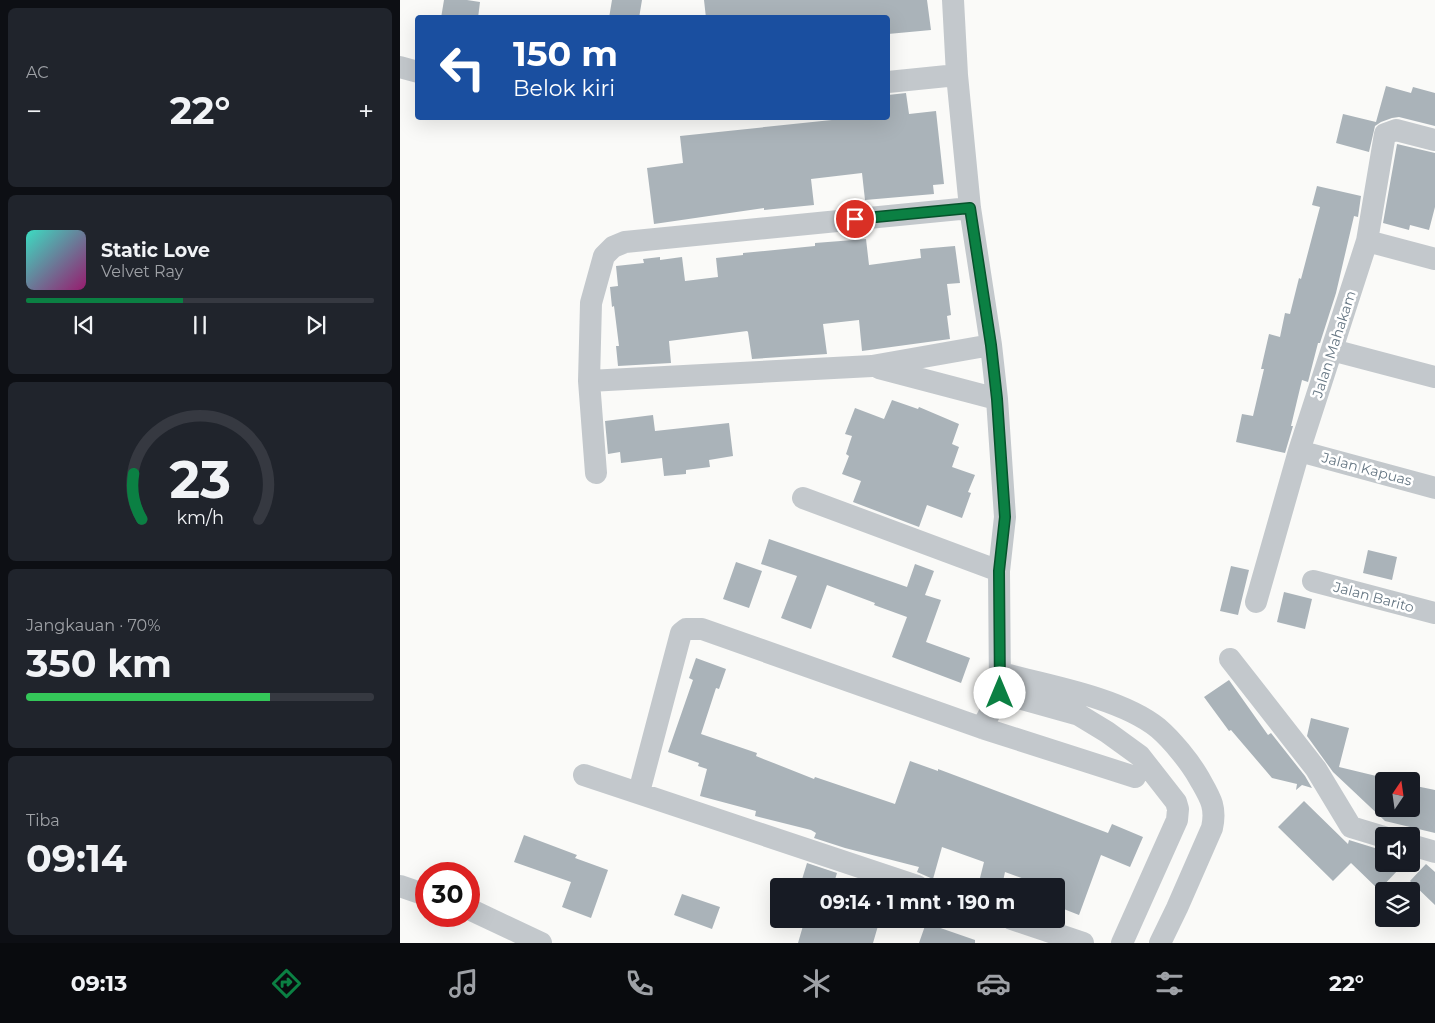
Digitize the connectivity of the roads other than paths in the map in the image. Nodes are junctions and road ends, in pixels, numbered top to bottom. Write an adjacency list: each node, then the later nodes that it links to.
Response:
1 (953, 0): 4 (street)
2 (400, 67): 3 (street)
3 (415, 71)
4 (957, 76): 5 (street); 7 (street)
5 (890, 82)
6 (1435, 140): 8 (street, Jalan Mahakam)
7 (970, 208): 10 (street); 14 (street)
8 (1367, 241): 9 (street); 11 (street, Jalan Mahakam)
9 (1435, 260)
10 (991, 345): 12 (street); 15 (street)
11 (1332, 350): 13 (street); 16 (street, Jalan Mahakam)
12 (872, 366): 14 (street); 15 (street)
13 (1435, 377)
14 (589, 381): 17 (street)
15 (997, 399): 20 (street)
16 (1299, 451): 18 (street, Jalan Kapuas); 22 (street, Jalan Mahakam)
17 (596, 473)
18 (1435, 488)
19 (803, 498): 20 (street)
20 (999, 571): 25 (street)
21 (1313, 581): 23 (street, Jalan Barito)
22 (1256, 602)
23 (1435, 613)
24 (1230, 659): 30 (street)
25 (1000, 683): 26 (street); 40 (street); 41 (street)
26 (982, 728): 28 (street); 29 (street)
27 (584, 774): 29 (street)
28 (1135, 777)
29 (639, 792): 33 (street)
30 (1375, 835)
31 (1420, 848): 32 (street)
32 (1435, 852)
33 (892, 878)
34 (400, 886): 35 (street)
35 (415, 891)
36 (480, 914): 38 (street)
37 (1039, 928): 39 (street)
38 (541, 943)
39 (1084, 943)
40 (1122, 943)
41 (1160, 943)

